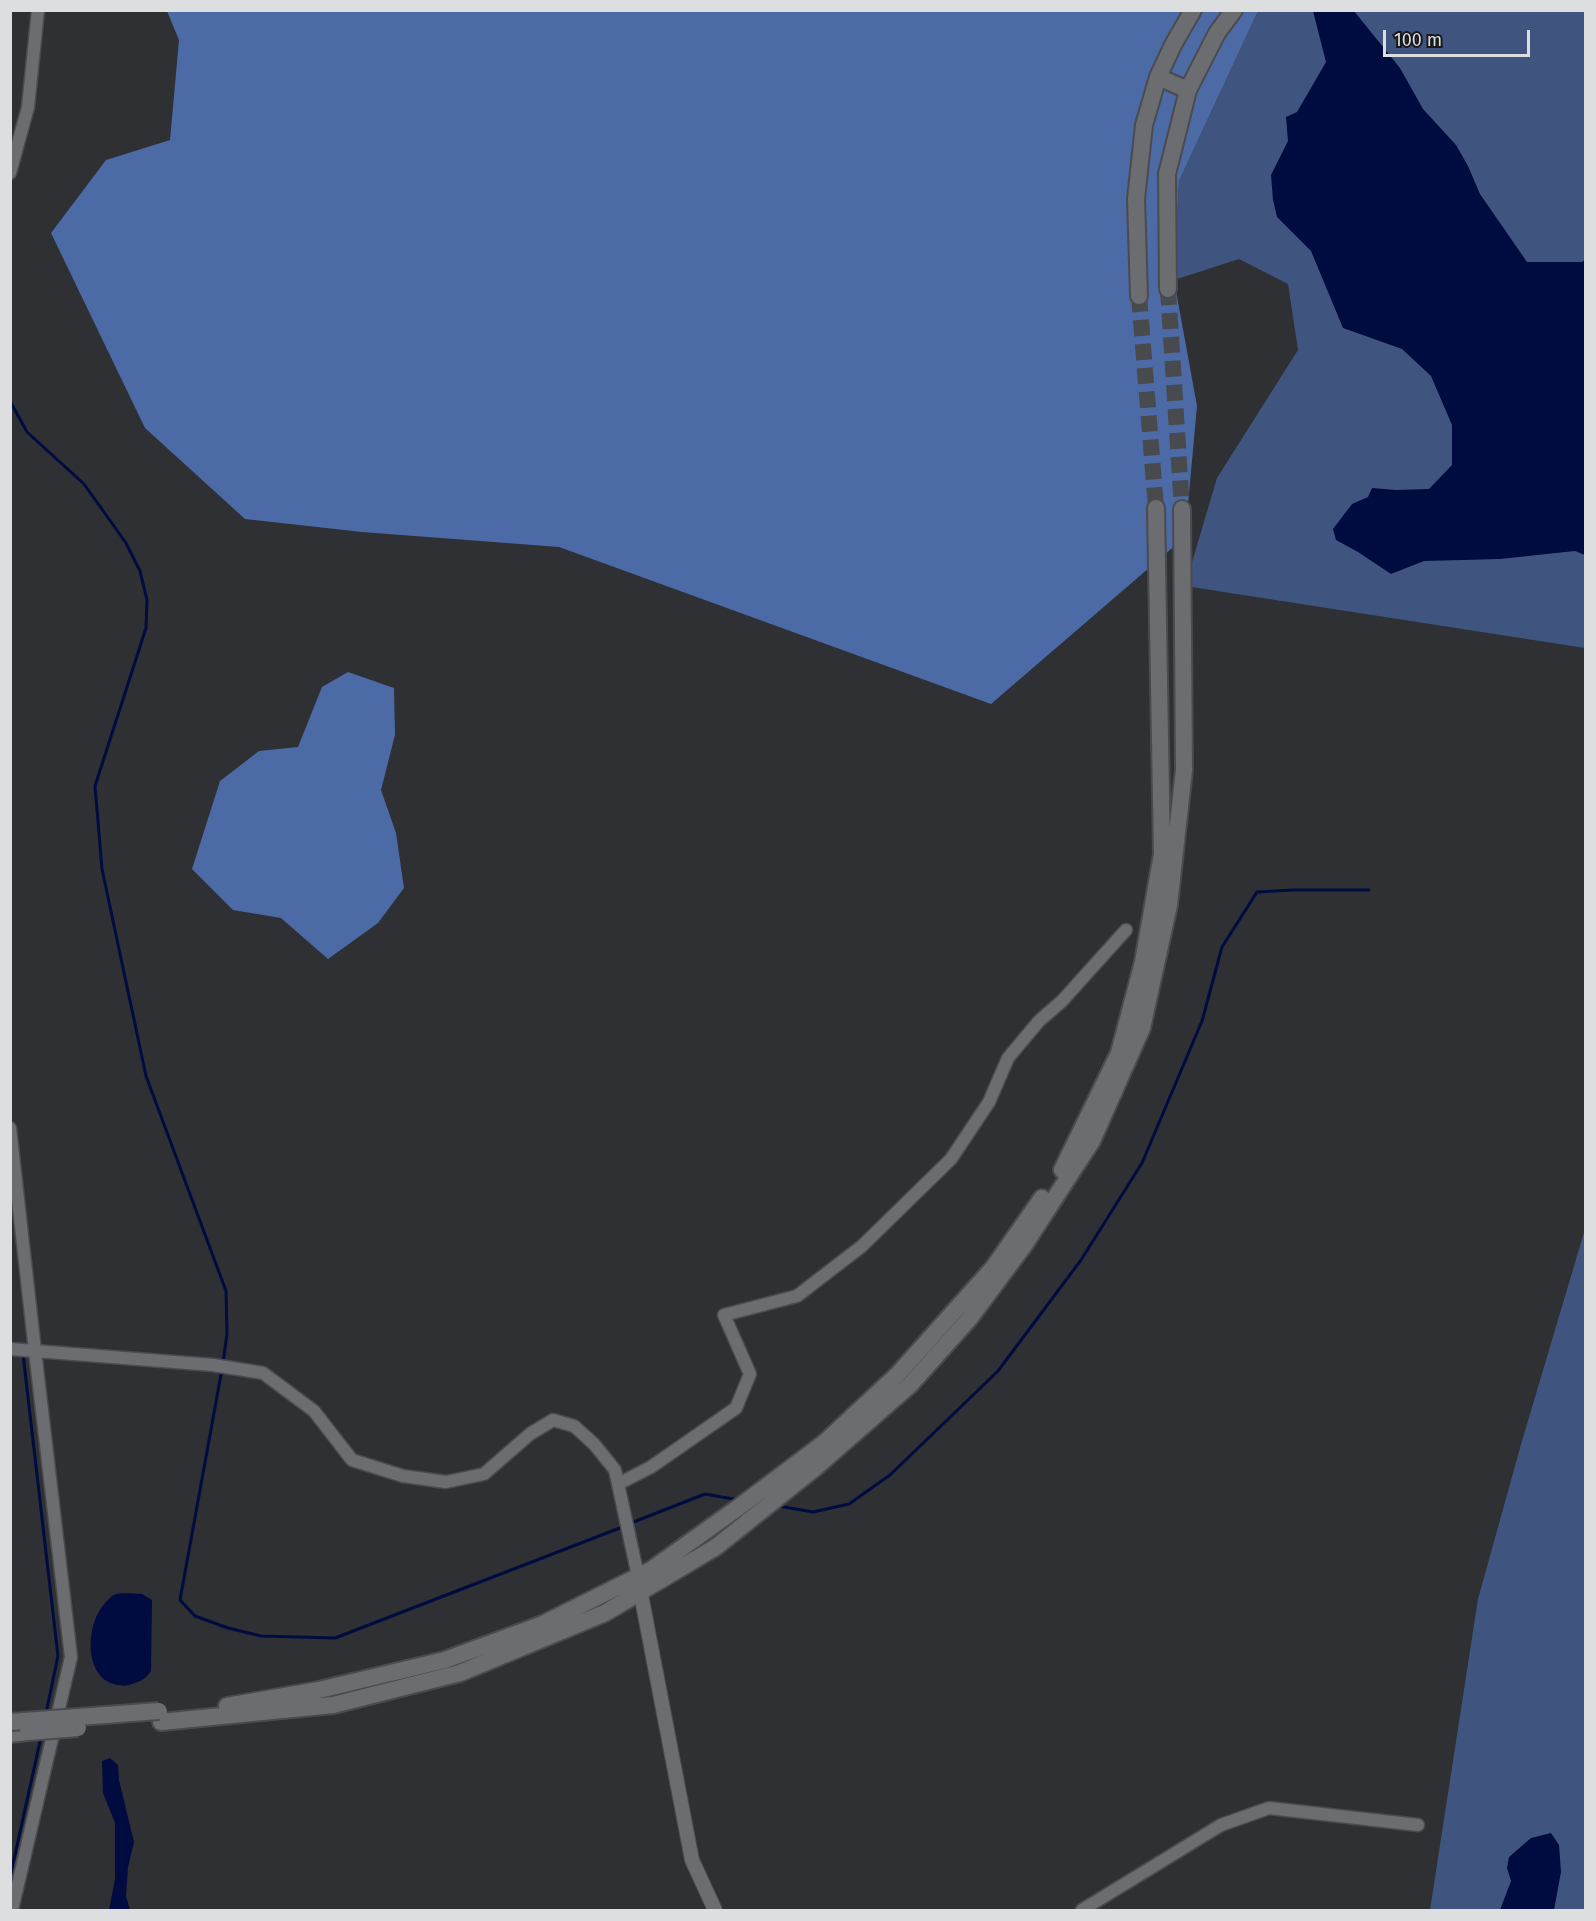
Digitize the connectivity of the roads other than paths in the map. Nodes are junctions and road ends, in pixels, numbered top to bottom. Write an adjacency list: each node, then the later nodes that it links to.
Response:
1 (38, 10): 6 (street)
2 (1193, 10): 4 (main road)
3 (1234, 10): 5 (main road)
4 (1158, 76): 5 (main road); 8 (main road)
5 (1188, 90): 7 (main road)
6 (10, 173)
7 (1168, 289)
8 (1139, 296)
9 (1156, 508): 15 (main road)
10 (1182, 509): 15 (main road)
11 (1126, 930): 17 (street)
12 (10, 1128): 14 (street)
13 (10, 1349): 14 (street)
14 (35, 1351): 17 (street); 22 (street)
15 (925, 1356): 16 (main road)
16 (885, 1397): 18 (main road); 19 (main road)
17 (618, 1484): 18 (street)
18 (639, 1584): 19 (main road); 23 (street)
19 (160, 1717): 20 (main road, bridge); 20 (main road, bridge)
20 (11, 1726)
21 (1418, 1825): 24 (street)
22 (12, 1911)
23 (715, 1911)
24 (1082, 1911)

